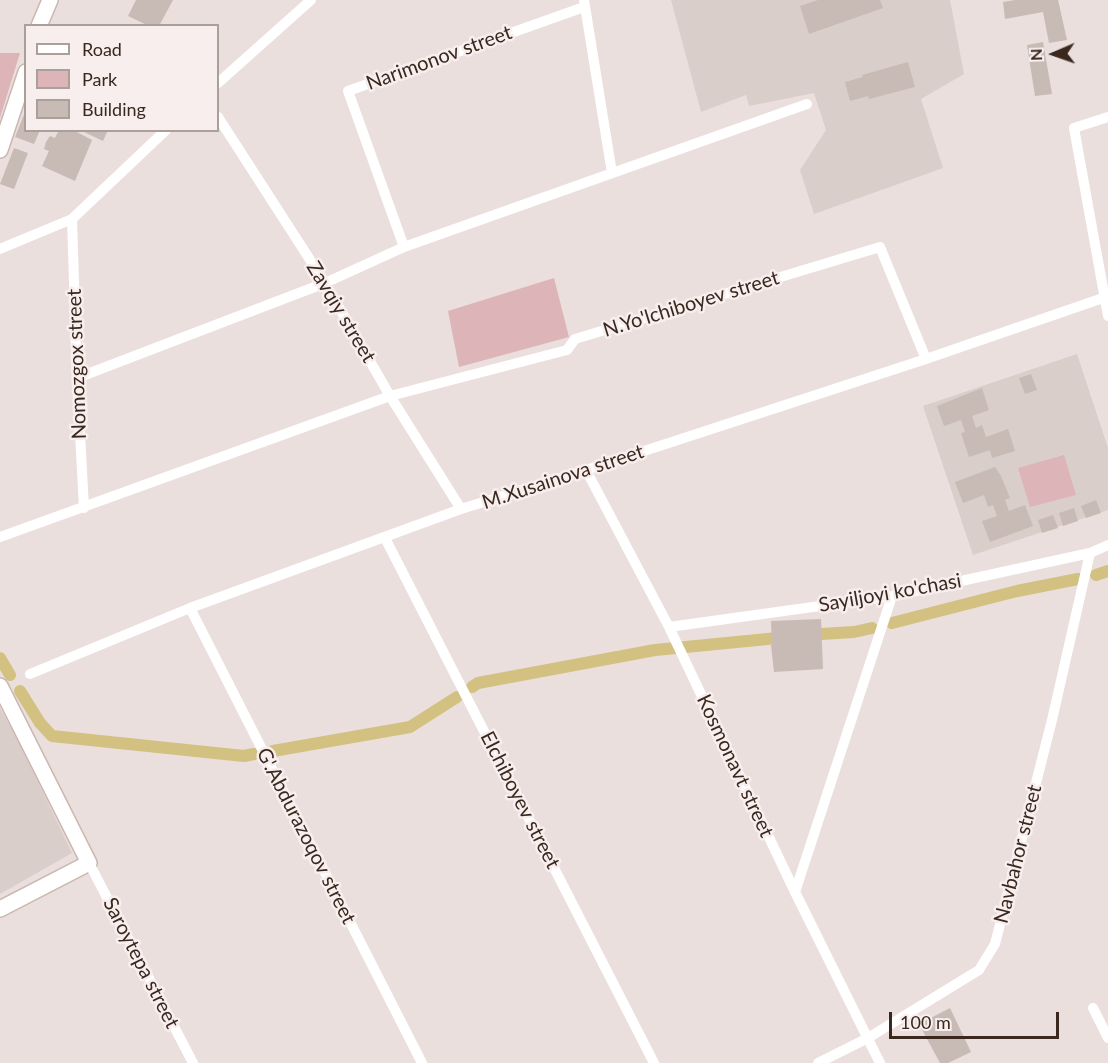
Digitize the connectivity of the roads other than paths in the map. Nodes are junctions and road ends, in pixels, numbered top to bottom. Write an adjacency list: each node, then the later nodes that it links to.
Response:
1 (41, 0): 5 (main road)
2 (50, 0): 5 (main road)
3 (311, 0): 7 (street)
4 (584, 3): 13 (street, Narimonov street); 15 (street, Narimonov street)
5 (40, 22)
6 (24, 78): 12 (main road)
7 (219, 82)
8 (807, 104): 13 (street)
9 (1108, 117): 18 (street)
10 (219, 119): 17 (street, Zavqiy street)
11 (164, 132): 14 (street)
12 (0, 150)
13 (612, 174): 15 (street)
14 (72, 219): 16 (street); 21 (street, Nomozgoх street)
15 (404, 247): 17 (street)
16 (0, 249)
17 (325, 283): 21 (street); 22 (street, Zavqiy street)
18 (1104, 298): 19 (street); 20 (street, M.Xusainova street)
19 (1108, 316)
20 (926, 359): 22 (street, N.Yo'lchiboyev street); 23 (street, M.Xusainova street)
21 (77, 378): 24 (street, Nomozgoх street)
22 (390, 396): 24 (street); 25 (street, Zavqiy street)
23 (586, 470): 25 (street, M.Xusainova street); 32 (street, Kosmonavt street)
24 (84, 508): 26 (street)
25 (461, 509): 27 (street, M.Xusainova street)
26 (0, 537)
27 (386, 538): 31 (street, M.Xusainova street); 43 (street, Elchiboyev street)
28 (1108, 545): 29 (street, Sayiljoyi ko'chasi)
29 (1090, 553): 30 (street, Sayiljoyi ko'chasi); 39 (street, Navbahor street)
30 (892, 596): 32 (street, Sayiljoyi ko'chasi); 36 (street)
31 (190, 608): 33 (street, M.Xusainova street); 42 (street, G'.Abdurazoqov street)
32 (669, 627): 36 (street, Kosmonavt street)
33 (30, 674)
34 (0, 686): 35 (main road)
35 (89, 863): 37 (main road); 41 (street, Saroytepa street)
36 (795, 892): 39 (street, Kosmonavt street)
37 (0, 909)
38 (1093, 1008): 40 (street)
39 (868, 1038): 44 (street, Navbahor street); 45 (street, Kosmonavt street)
40 (1108, 1038)
41 (193, 1063)
42 (422, 1063)
43 (654, 1063)
44 (818, 1063)
45 (880, 1063)

